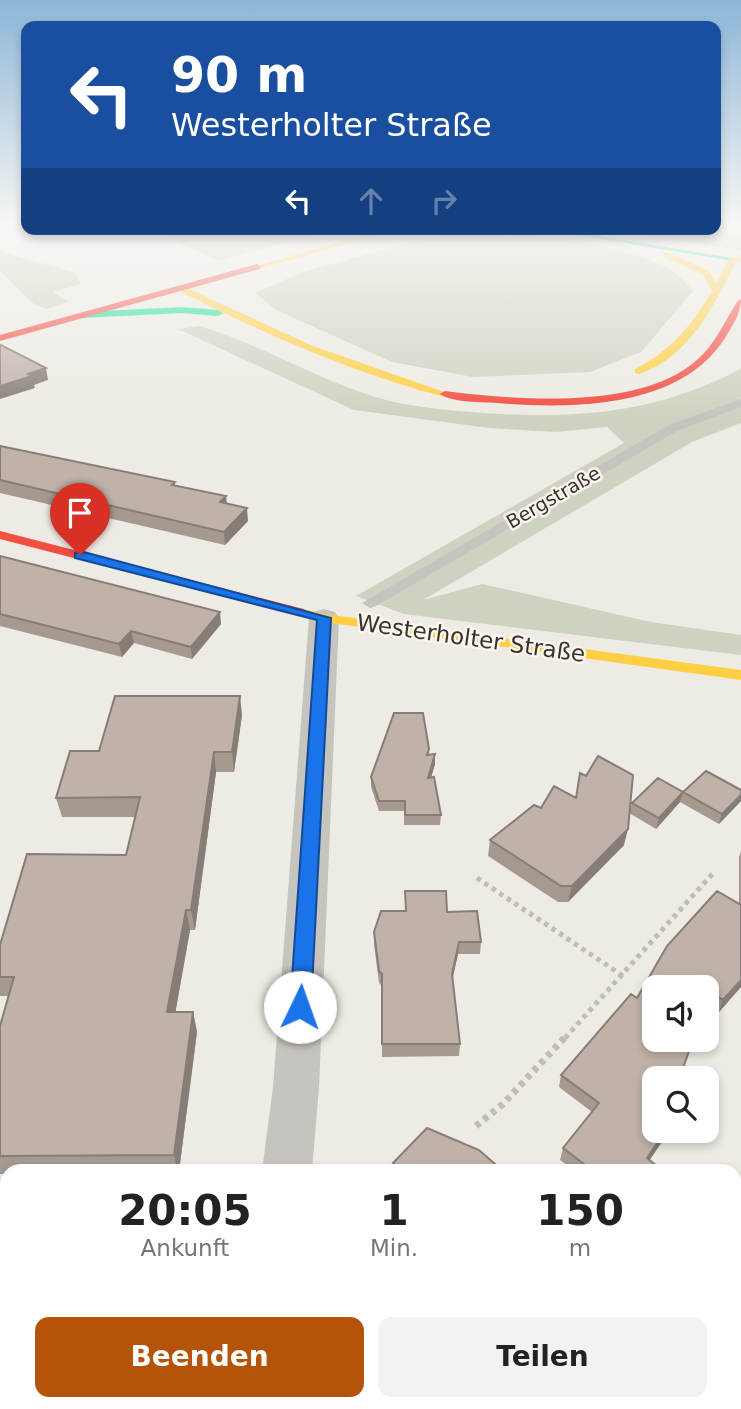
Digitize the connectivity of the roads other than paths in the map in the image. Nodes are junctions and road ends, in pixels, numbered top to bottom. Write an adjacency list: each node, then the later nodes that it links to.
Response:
1 (177, 289): 7 (main road)
2 (182, 289): 8 (main road)
3 (228, 289): 4 (main road)
4 (232, 291)
5 (716, 291): 11 (main road)
6 (741, 302): 8 (main road)
7 (82, 315): 8 (main road); 10 (main road)
8 (234, 315)
9 (284, 319): 12 (main road)
10 (0, 338)
11 (622, 376)
12 (575, 384)
13 (741, 402): 15 (lane, Bergstraße)
14 (0, 535): 16 (main road, Westerholter Straße)
15 (370, 603)
16 (324, 618): 17 (main road, Westerholter Straße); 18 (street)
17 (741, 675)
18 (288, 1164)

